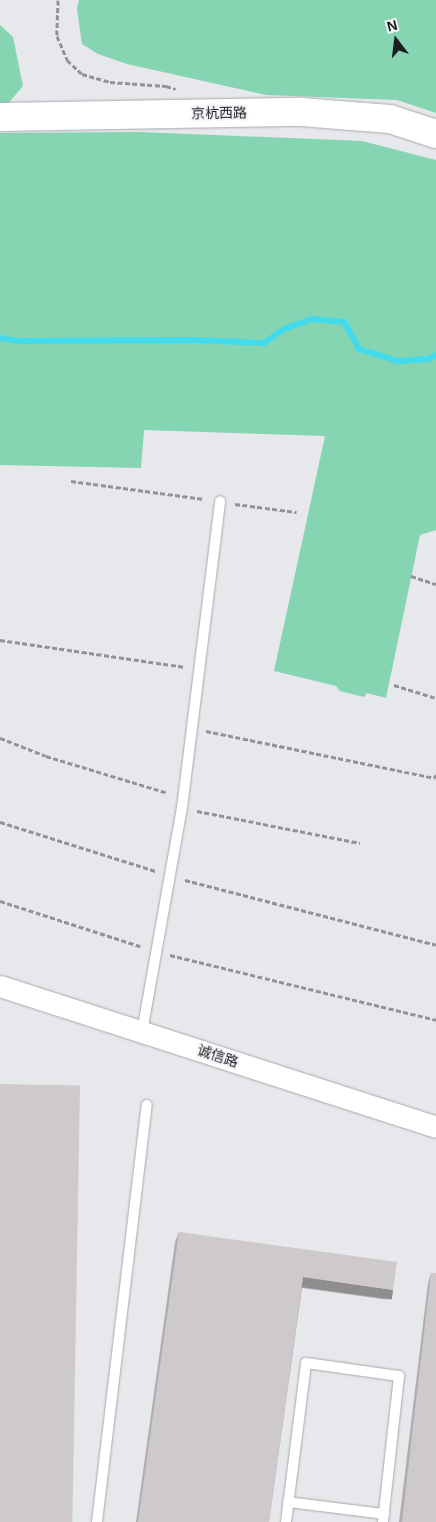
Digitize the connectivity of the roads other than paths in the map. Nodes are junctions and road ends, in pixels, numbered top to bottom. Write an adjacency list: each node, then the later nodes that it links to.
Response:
1 (0, 117): 2 (main road, 京杭西路)
2 (436, 134)
3 (220, 502): 5 (lane)
4 (0, 986): 5 (street, 诚信路)
5 (142, 1032): 7 (street, 诚信路)
6 (147, 1105): 10 (lane)
7 (436, 1127)
8 (288, 1502): 9 (lane); 9 (lane); 11 (lane)
9 (383, 1518)
10 (97, 1522)
11 (286, 1522)

